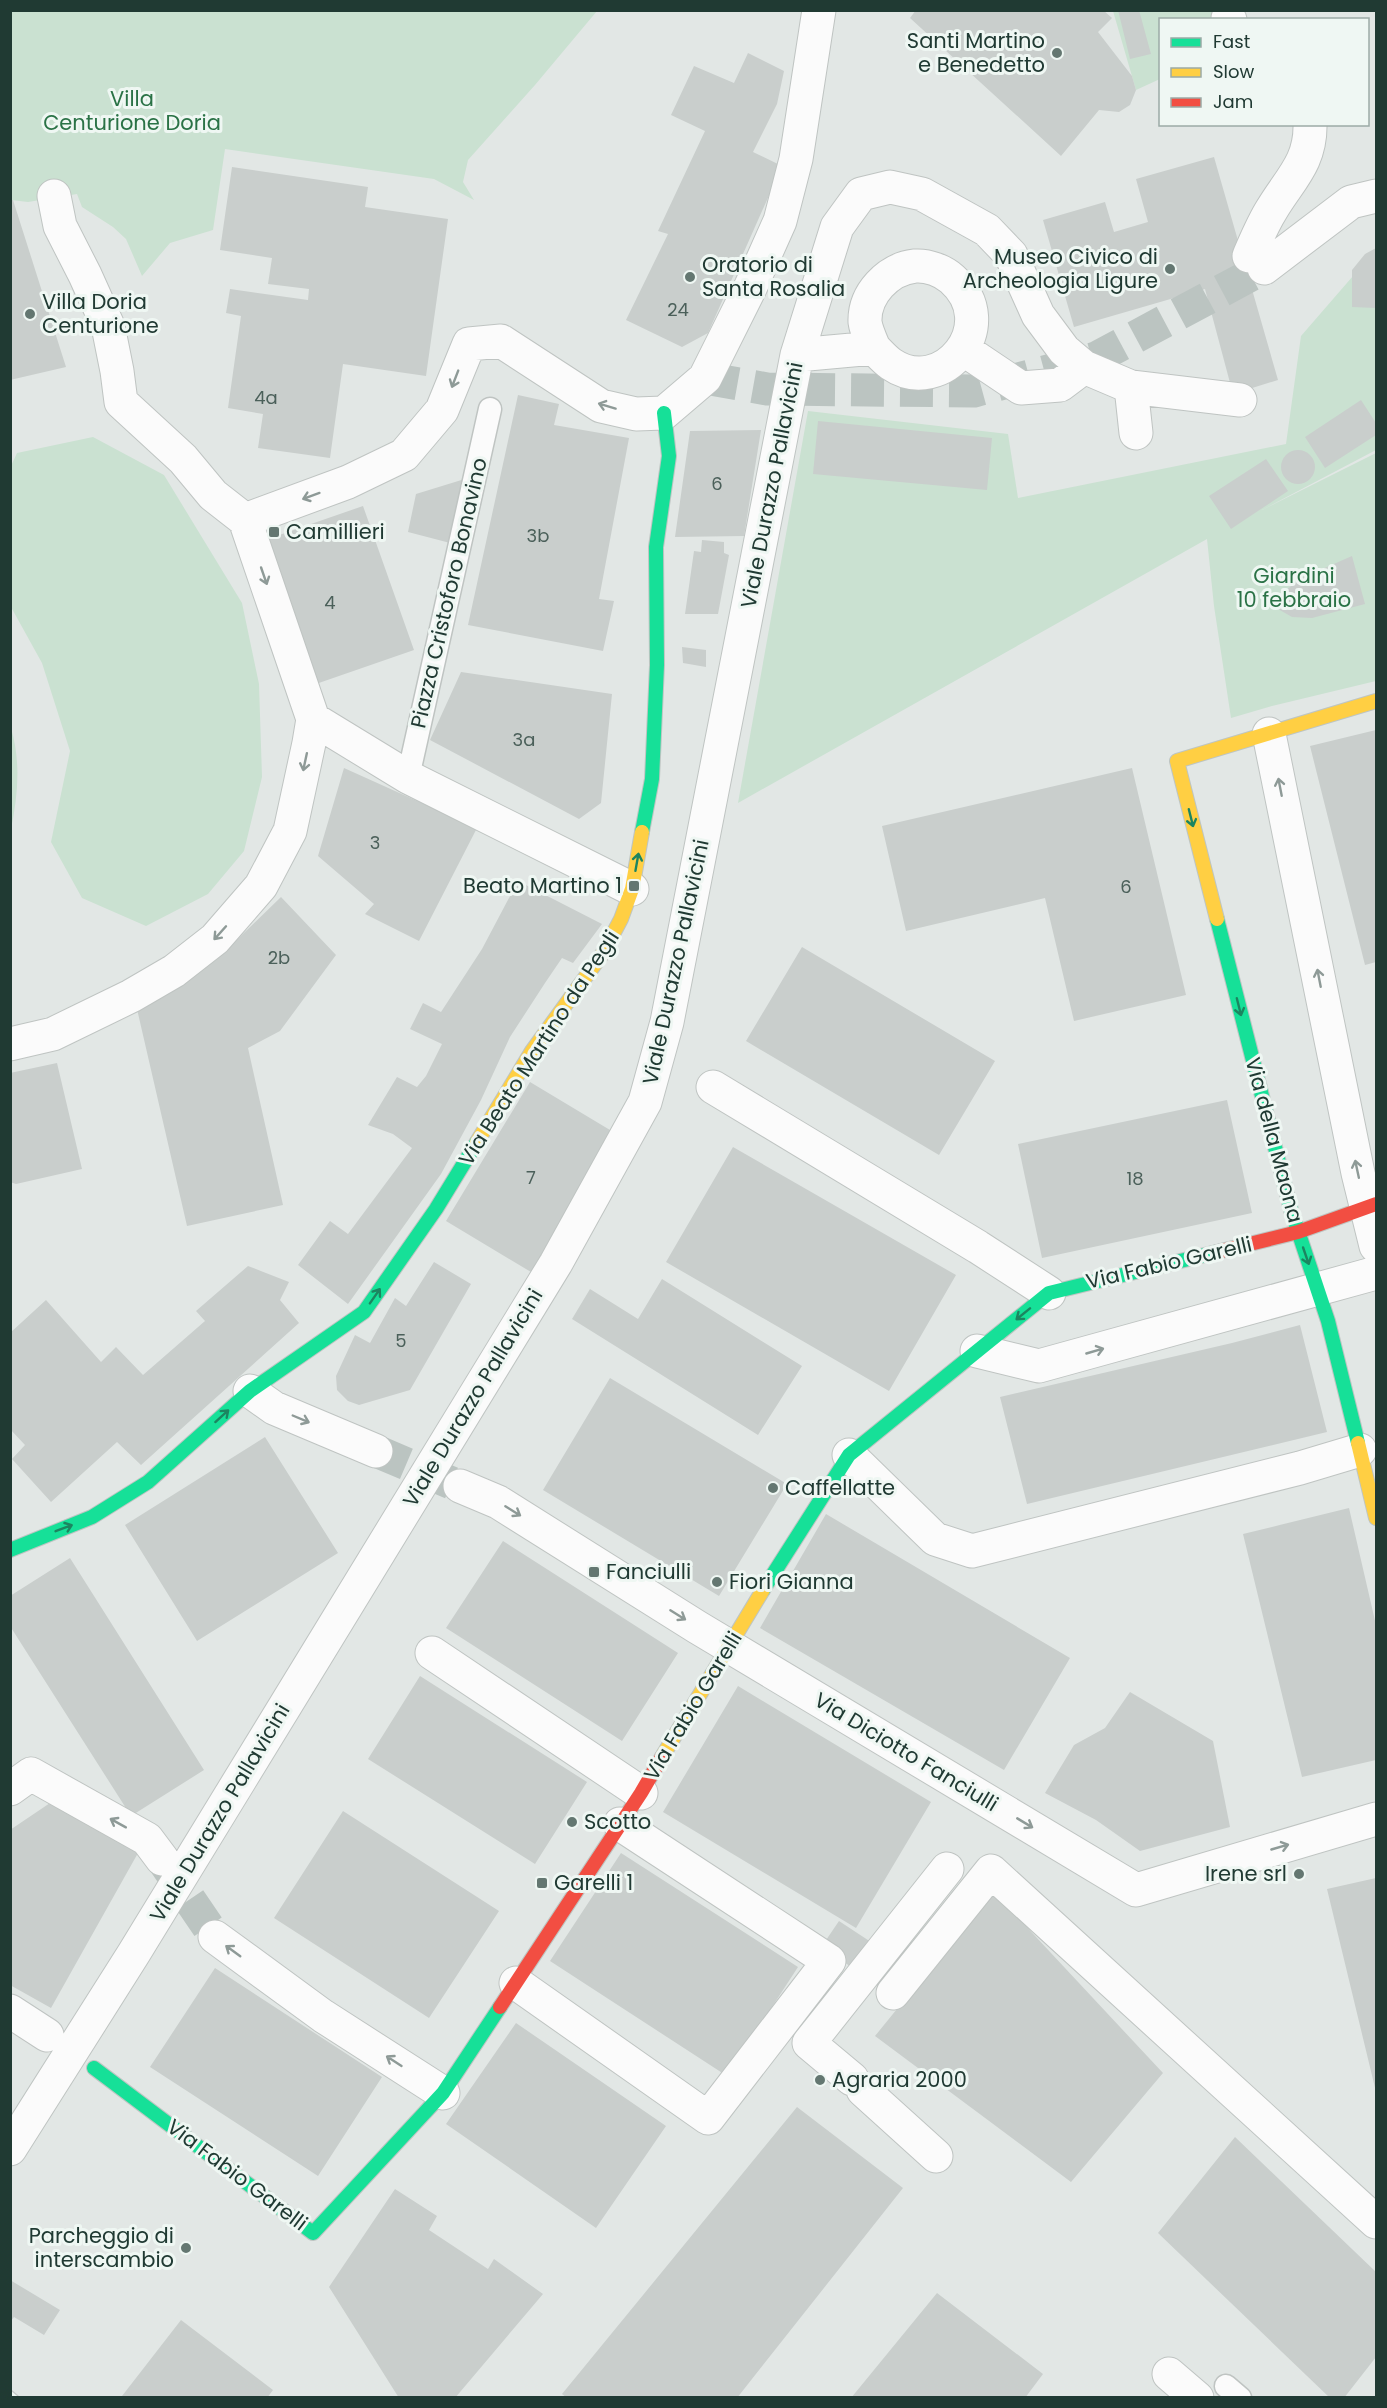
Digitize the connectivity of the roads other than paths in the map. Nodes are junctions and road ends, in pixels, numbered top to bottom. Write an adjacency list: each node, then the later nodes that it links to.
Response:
1 (819, 10): 12 (street)
2 (1310, 126): 4 (street)
3 (54, 196): 14 (street)
4 (1377, 196)
5 (874, 348): 6 (street); 6 (street); 7 (street)
6 (963, 349): 8 (street)
7 (797, 355): 8 (street, Viale Durazzo Pallavicini); 51 (street, Viale Durazzo Pallavicini)
8 (1084, 367): 9 (street, Viale Durazzo Pallavicini)
9 (1131, 387): 10 (street, Viale Durazzo Pallavicini); 13 (street)
10 (1240, 400)
11 (490, 409): 18 (lane, Piazza Cristoforo Bonavino)
12 (664, 413): 14 (street, one-way to 14); 19 (street, Via Beato Martino da Pegli, one-way to 12)
13 (1136, 433)
14 (245, 520): 16 (street, one-way to 16)
15 (1377, 701): 17 (street)
16 (313, 718): 18 (street); 20 (street, one-way to 20)
17 (1269, 734): 22 (street, one-way to 17); 23 (street, Via della Maona, one-way to 23)
18 (408, 777): 19 (street)
19 (632, 888): 29 (street, Via Beato Martino da Pegli, one-way to 19)
20 (10, 1044)
21 (713, 1087): 27 (street)
22 (1372, 1206): 23 (street, Via Fabio Garelli); 24 (street)
23 (1298, 1233): 26 (street, Via della Maona, one-way to 26); 27 (street, Via Fabio Garelli)
24 (1377, 1246)
25 (1364, 1276): 26 (street)
26 (1317, 1289): 28 (street, one-way to 26); 30 (street, Via della Maona)
27 (1049, 1293): 28 (street, Via Fabio Garelli, one-way to 28)
28 (977, 1351): 32 (street, Via Fabio Garelli)
29 (250, 1391): 31 (street, one-way to 31); 35 (street, Via Beato Martino da Pegli, one-way to 29)
30 (1360, 1450): 32 (street); 34 (street, Via della Maona)
31 (376, 1451)
32 (849, 1455): 36 (street, Via Fabio Garelli)
33 (460, 1486): 36 (street, Via Diciotto Fanciulli, one-way to 36)
34 (1377, 1518)
35 (10, 1550)
36 (728, 1645): 39 (street, Via Fabio Garelli); 40 (street, Via Diciotto Fanciulli, one-way to 40)
37 (432, 1653): 39 (street)
38 (10, 1789): 42 (street, one-way to 38)
39 (641, 1793): 41 (street, Via Fabio Garelli)
40 (1377, 1819)
41 (620, 1824): 45 (street, Via Fabio Garelli); 45 (street)
42 (162, 1860)
43 (946, 1869): 52 (street)
44 (215, 1937): 50 (street, one-way to 44)
45 (516, 1983): 50 (street, Via Fabio Garelli)
46 (893, 1993): 53 (street)
47 (10, 2011): 48 (street)
48 (47, 2035)
49 (94, 2068): 50 (street, Via Fabio Garelli)
50 (443, 2093)
51 (10, 2149)
52 (936, 2156)
53 (1377, 2222)
54 (1168, 2374): 55 (street)
55 (1221, 2394)

